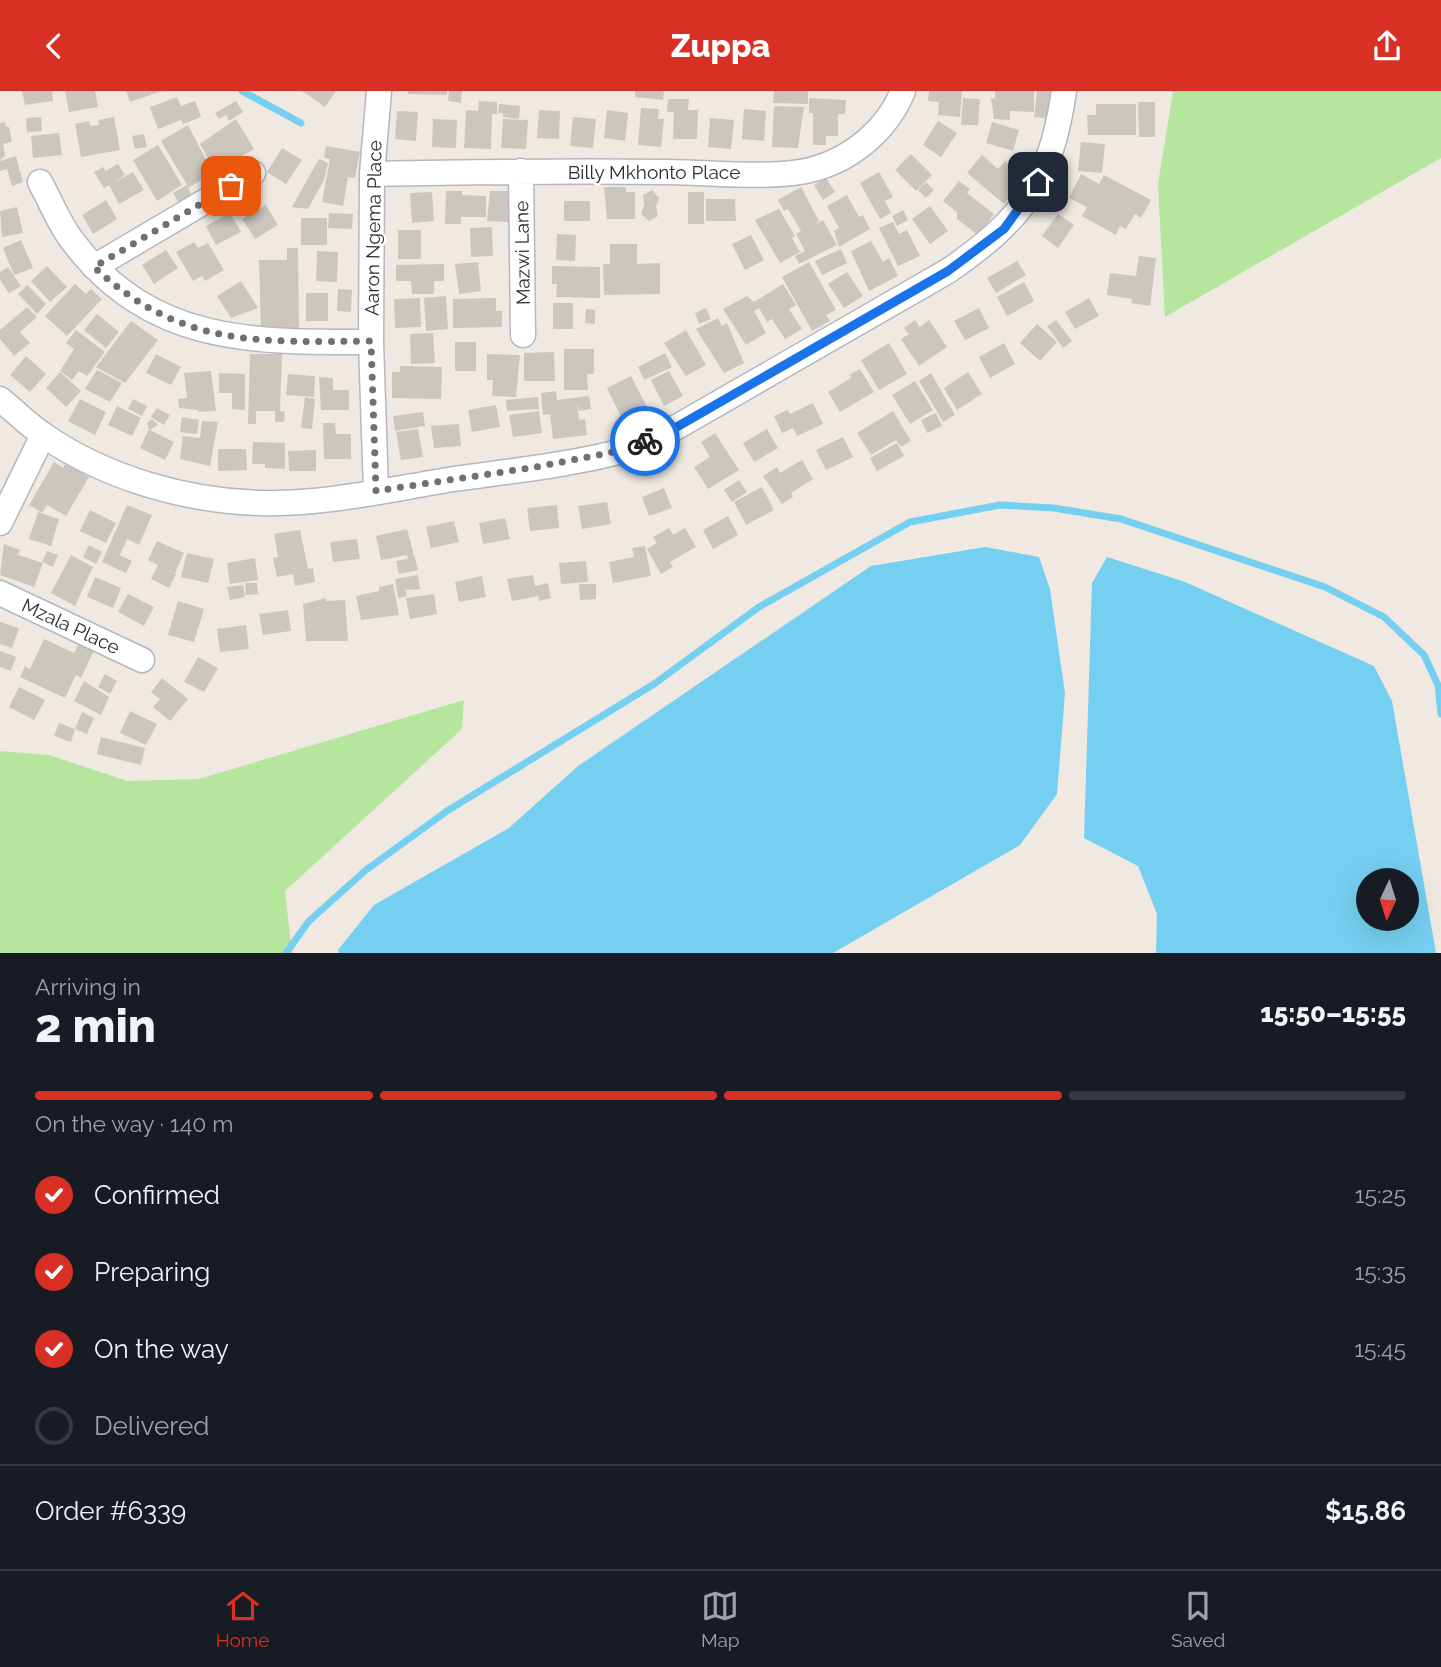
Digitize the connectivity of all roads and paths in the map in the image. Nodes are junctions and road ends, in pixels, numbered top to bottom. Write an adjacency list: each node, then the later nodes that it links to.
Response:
1 (379, 91): 6 (street, Aaron Ngema Place)
2 (903, 91): 4 (street, Billy Mkhonto Place)
3 (1064, 91): 13 (street)
4 (521, 171): 6 (street, Billy Mkhonto Place); 9 (street, Mazwi Lane)
5 (253, 173): 8 (street)
6 (372, 174): 10 (street, Aaron Ngema Place)
7 (40, 182): 8 (street)
8 (94, 267): 10 (street)
9 (523, 335)
10 (371, 341): 13 (street, Aaron Ngema Place)
11 (0, 399): 12 (street)
12 (43, 435): 13 (street); 14 (street)
13 (376, 491)
14 (0, 523)
15 (0, 593): 16 (street, Mzala Place)
16 (142, 660)

